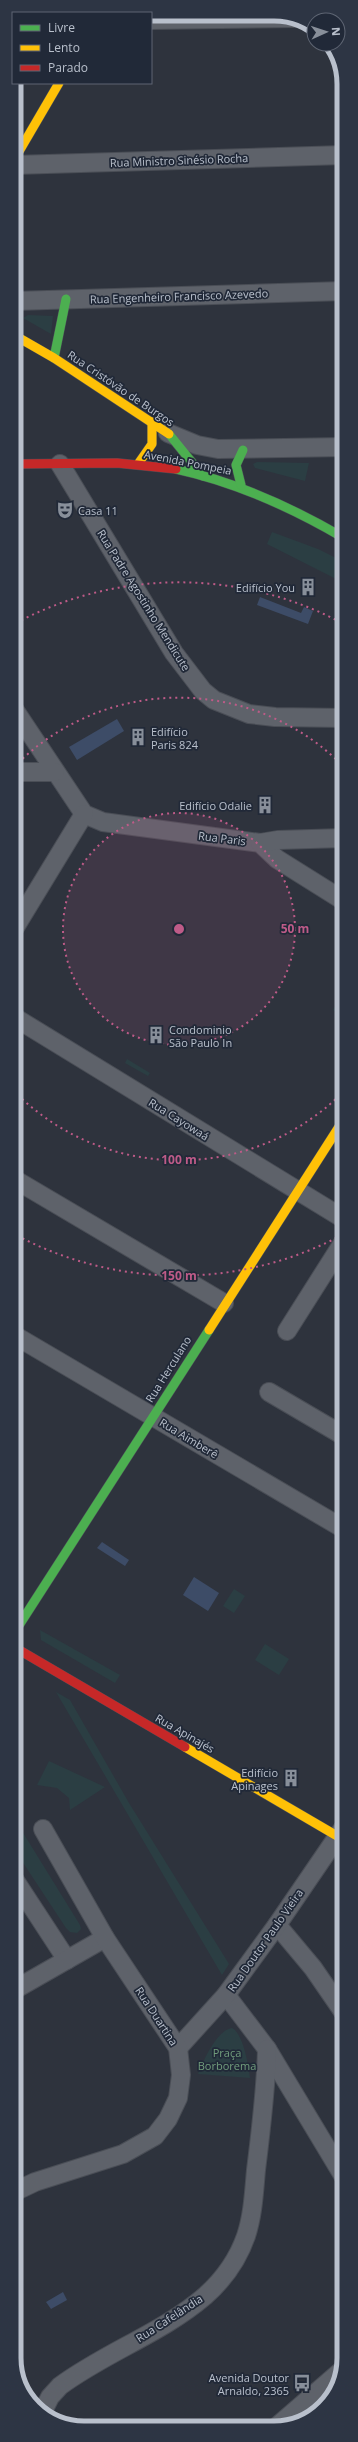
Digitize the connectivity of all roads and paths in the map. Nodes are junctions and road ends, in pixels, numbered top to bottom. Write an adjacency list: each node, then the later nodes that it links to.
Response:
1 (58, 84): 2 (street)
2 (21, 148)
3 (337, 154): 4 (street, Rua Ministro Sinésio Rocha)
4 (21, 165)
5 (337, 291): 6 (street, Rua Engenheiro Francisco Azevedo)
6 (66, 299): 7 (street, Rua Engenheiro Francisco Azevedo); 9 (street)
7 (21, 301)
8 (21, 338): 9 (street, Rua Cristóvão de Burgos)
9 (54, 358): 10 (street, Rua Cristóvão de Burgos)
10 (152, 422): 11 (street, Rua Cristóvão de Burgos); 16 (street)
11 (168, 433): 13 (street); 17 (street, Rua Cristóvão de Burgos)
12 (337, 447): 13 (street)
13 (243, 450): 18 (street)
14 (21, 464): 15 (street, Avenida Pompeia)
15 (60, 464): 16 (street, Avenida Pompeia); 20 (street, Rua Padre Agostinho Mendicute)
16 (138, 464): 17 (street, Avenida Pompeia)
17 (203, 476): 18 (street, Avenida Pompeia)
18 (241, 485): 19 (street, Avenida Pompeia)
19 (337, 534)
20 (337, 718)
21 (21, 720): 23 (street)
22 (21, 772): 23 (street)
23 (54, 772): 24 (street)
24 (84, 814): 26 (street, Rua Paris); 28 (street)
25 (337, 838): 26 (street)
26 (260, 843): 27 (street, Rua Paris)
27 (337, 897)
28 (21, 918)
29 (21, 1020): 32 (street, Rua Cayowaá)
30 (337, 1130): 32 (street, Rua Herculano)
31 (21, 1183): 35 (street)
32 (297, 1192): 33 (street, Rua Cayowaá); 35 (street, Rua Herculano)
33 (337, 1215)
34 (337, 1252): 36 (street)
35 (224, 1303): 39 (street, Rua Herculano)
36 (287, 1331)
37 (21, 1339): 39 (street, Rua Aimberê)
38 (269, 1392): 40 (street)
39 (153, 1416): 41 (street, Rua Aimberê); 42 (street, Rua Herculano)
40 (337, 1432)
41 (337, 1525)
42 (21, 1616)
43 (21, 1651): 45 (street, Rua Apinajés)
44 (43, 1829): 49 (street, Rua Duartina)
45 (337, 1831)
46 (337, 1841): 48 (street, Rua Doutor Paulo Vieira)
47 (21, 1890): 50 (street)
48 (277, 1925): 52 (street, Rua Doutor Paulo Vieira); 53 (street)
49 (105, 1938): 50 (street); 54 (street, Rua Duartina)
50 (67, 1960): 51 (street)
51 (21, 1986)
52 (226, 1995): 54 (street, Rua Doutor Paulo Vieira); 55 (street)
53 (337, 2003)
54 (178, 2048): 57 (street, Rua Duartina)
55 (267, 2049): 56 (street); 59 (street, Rua Cafelândia)
56 (337, 2165)
57 (21, 2189)
58 (334, 2377): 60 (street)
59 (45, 2407)
60 (284, 2420)

